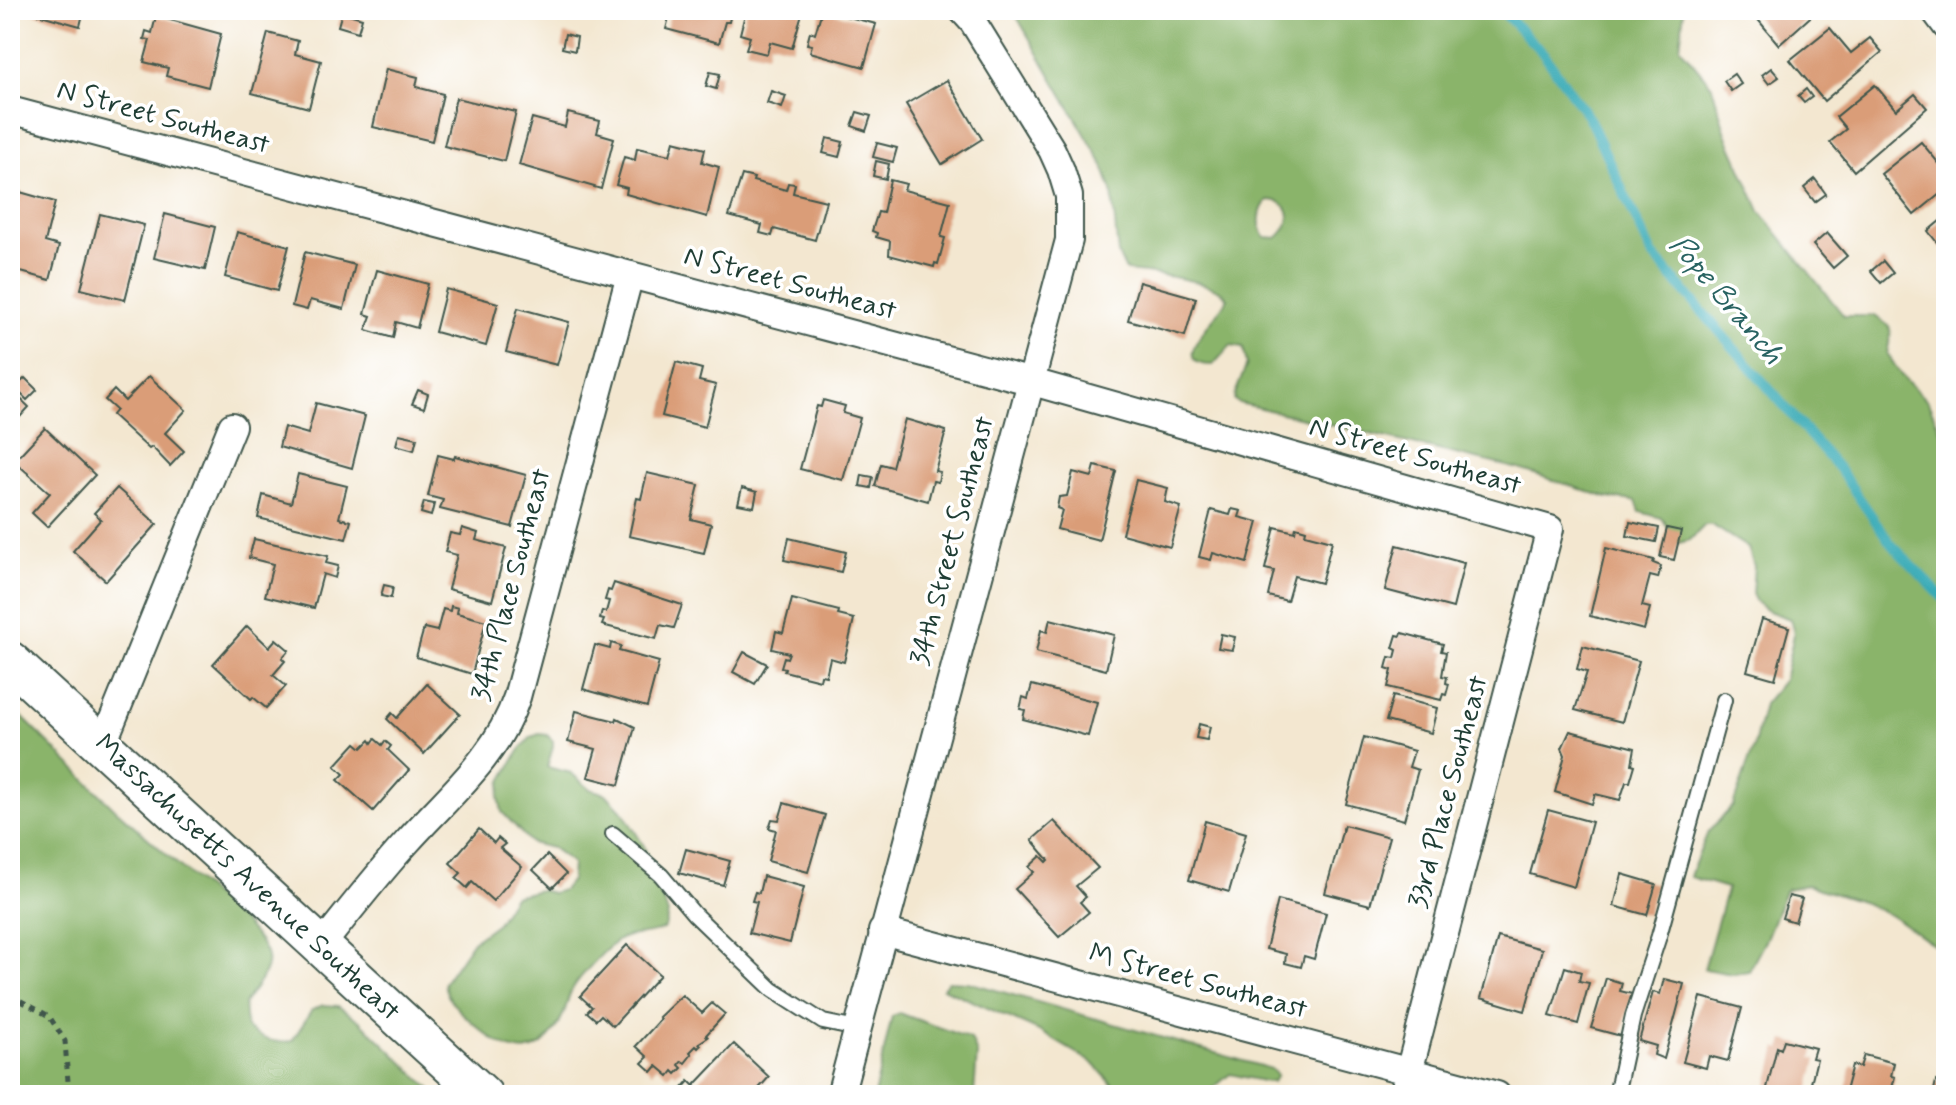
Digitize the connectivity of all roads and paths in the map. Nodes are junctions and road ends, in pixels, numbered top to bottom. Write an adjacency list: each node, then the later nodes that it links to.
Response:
1 (1934, 10): 3 (street)
2 (968, 16): 6 (street, 34th Street Southeast)
3 (1946, 26)
4 (10, 110): 5 (street, N Street Southeast)
5 (630, 275): 6 (street, N Street Southeast); 14 (street, 34th Place Southeast)
6 (1029, 381): 8 (street, N Street Southeast); 13 (street, 34th Street Southeast)
7 (232, 426): 11 (street)
8 (1550, 529): 17 (street, 33rd Place Southeast)
9 (10, 661): 11 (street, Massachusetts Avenue Southeast)
10 (1724, 700): 22 (lane)
11 (102, 746): 14 (street, Massachusetts Avenue Southeast)
12 (613, 834): 16 (lane)
13 (882, 931): 16 (street, 34th Street Southeast); 17 (street, M Street Southeast)
14 (321, 946): 19 (street, Massachusetts Avenue Southeast)
15 (10, 995): 18 (path)
16 (857, 1029): 20 (street, 34th Street Southeast)
17 (1406, 1083): 21 (street, M Street Southeast)
18 (69, 1095)
19 (483, 1095)
20 (840, 1095)
21 (1497, 1095)
22 (1616, 1095)

